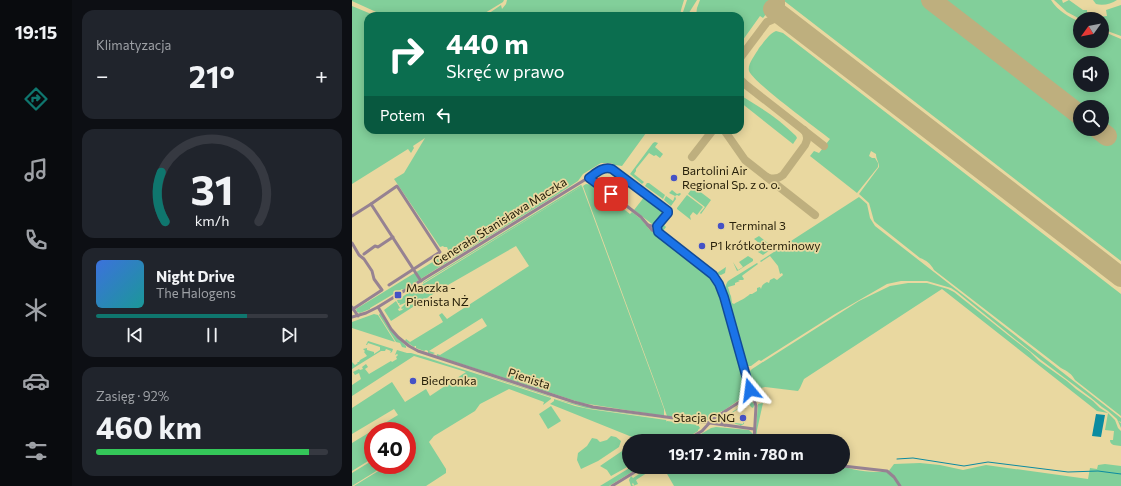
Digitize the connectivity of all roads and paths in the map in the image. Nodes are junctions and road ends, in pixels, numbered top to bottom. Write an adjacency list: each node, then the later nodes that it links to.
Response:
1 (589, 178): 4 (street); 5 (street, Generała Stanisława Maczka); 11 (street, Generała Stanisława Maczka)
2 (371, 204): 3 (street); 7 (street); 10 (street)
3 (352, 216)
4 (648, 225): 5 (street); 6 (street)
5 (657, 226): 6 (street)
6 (660, 234): 17 (street)
7 (393, 237): 9 (street); 10 (street)
8 (352, 243): 14 (street)
9 (364, 254)
10 (413, 270): 11 (street); 12 (street)
11 (421, 281): 13 (street, Generała Stanisława Maczka)
12 (389, 285)
13 (378, 307): 15 (street); 19 (street, Pienista)
14 (353, 308): 15 (street)
15 (358, 316): 16 (street)
16 (352, 317)
17 (752, 394): 18 (street); 21 (street)
18 (723, 413): 19 (street); 20 (street)
19 (709, 423): 20 (street, Pienista); 22 (street)
20 (725, 425): 21 (street, Pienista)
21 (754, 429): 23 (street)
22 (697, 434)
23 (754, 434)
24 (850, 467): 27 (street)
25 (632, 474): 26 (street)
26 (612, 486)
27 (900, 486)

